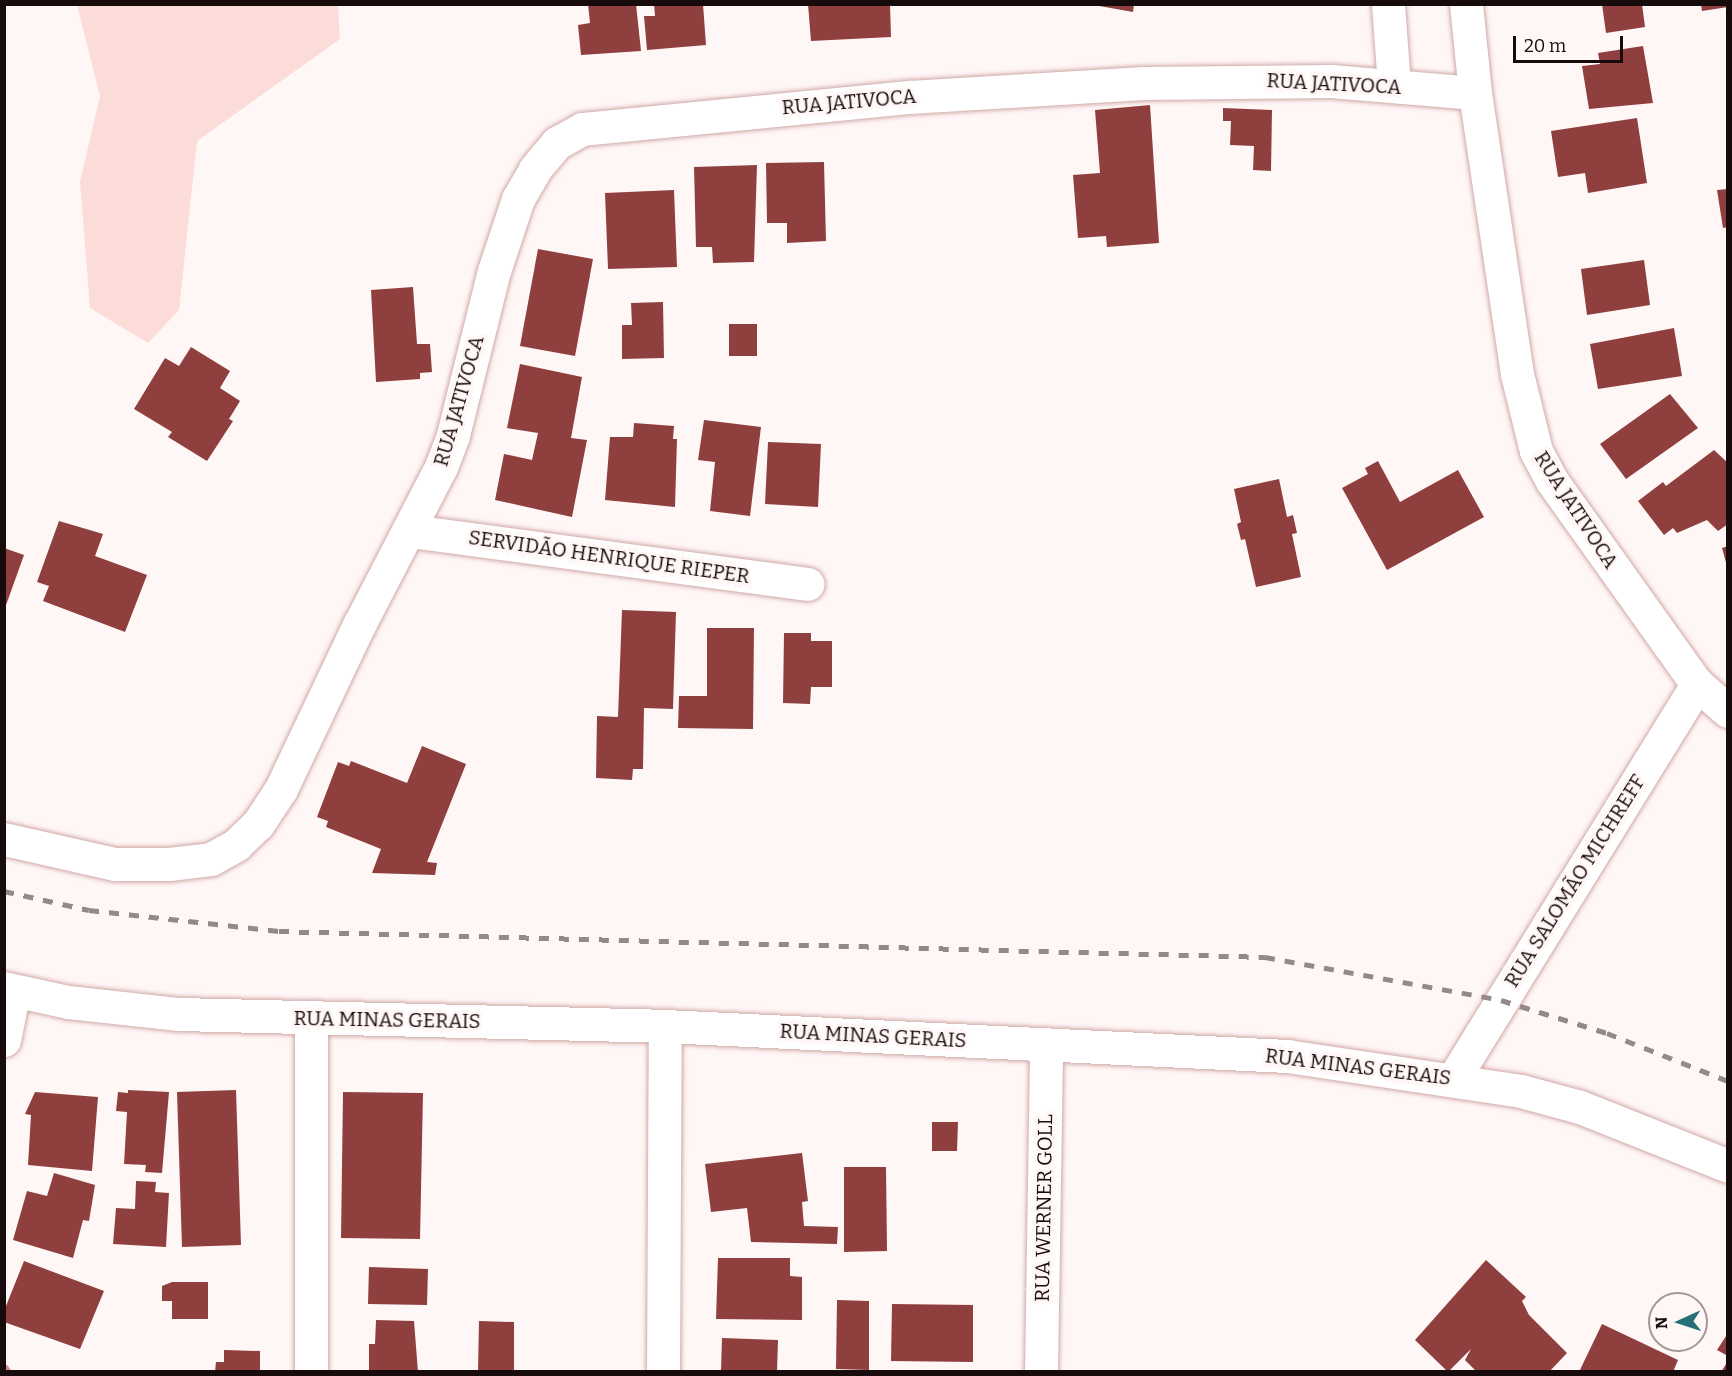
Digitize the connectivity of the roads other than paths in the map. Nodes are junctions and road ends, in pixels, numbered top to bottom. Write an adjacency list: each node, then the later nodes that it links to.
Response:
1 (1388, 4): 3 (street)
2 (1466, 4): 4 (street)
3 (1394, 86): 4 (street, RUA JATIVOCA); 5 (street, RUA JATIVOCA)
4 (1475, 93): 7 (street, RUA JATIVOCA)
5 (411, 531): 6 (street, SERVIDÃO HENRIQUE RIEPER); 9 (street, RUA JATIVOCA)
6 (807, 584)
7 (1697, 684): 8 (street, RUA JATIVOCA); 15 (street, RUA SALOMÃO MICHREFF)
8 (1728, 711)
9 (4, 839)
10 (10, 990): 11 (street, RUA MINAS GERAIS); 13 (street)
11 (310, 1018): 12 (street, RUA MINAS GERAIS); 17 (street)
12 (665, 1026): 14 (street, RUA MINAS GERAIS); 18 (street)
13 (4, 1040)
14 (1046, 1044): 15 (street, RUA MINAS GERAIS); 19 (street, RUA WERNER GOLL)
15 (1454, 1078): 16 (street, RUA MINAS GERAIS)
16 (1728, 1166)
17 (310, 1371)
18 (663, 1371)
19 (1041, 1371)

